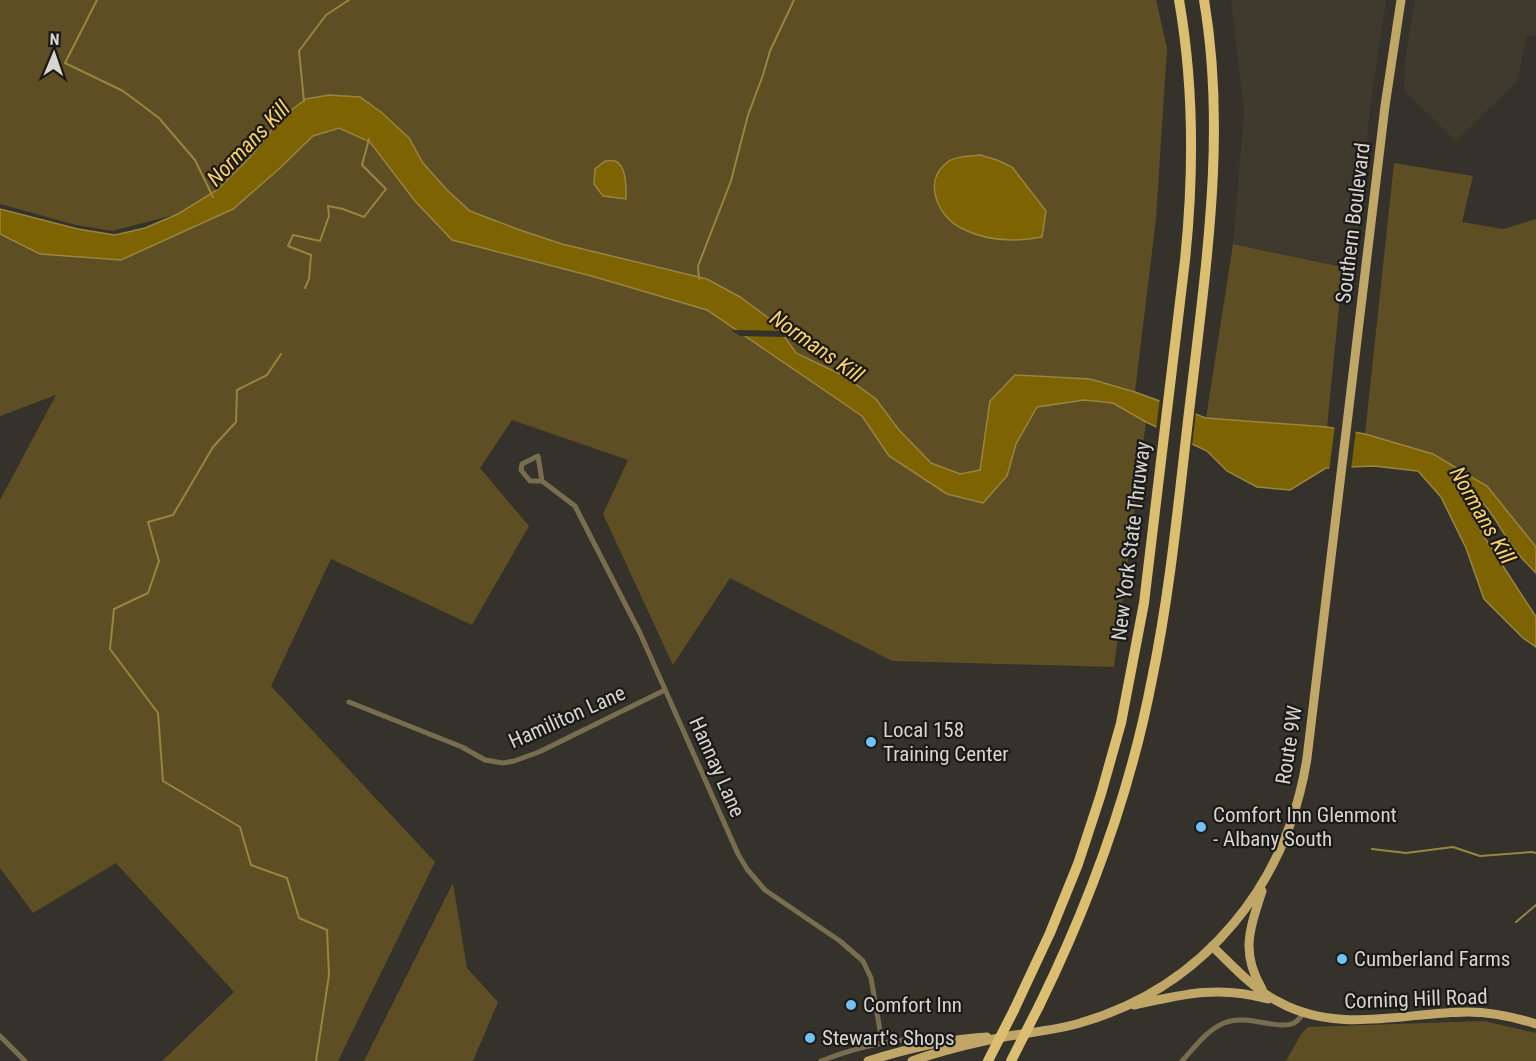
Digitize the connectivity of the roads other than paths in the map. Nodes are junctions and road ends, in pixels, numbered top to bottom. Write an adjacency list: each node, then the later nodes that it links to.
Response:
1 (1179, 0): 23 (highway, New York State Thruway, bridge)
2 (1204, 0): 24 (highway, New York State Thruway, bridge)
3 (1401, 0): 4 (main road, Southern Boulevard)
4 (1344, 450): 8 (main road, Route 9W)
5 (542, 481): 5 (street, Hannay Lane); 6 (street, Hannay Lane)
6 (665, 690): 7 (street, Hamiliton Lane); 18 (street, Hannay Lane)
7 (349, 702)
8 (1267, 875): 9 (main road, Route 9W); 10 (main road)
9 (1212, 946): 10 (main road, Corning Hill Road); 12 (main road, Route 9W)
10 (1265, 993): 11 (main road, Corning Hill Road)
11 (1279, 1002): 12 (main road); 13 (main road, Corning Hill Road)
12 (1120, 1008): 16 (main road)
13 (1304, 1013): 14 (main road, Corning Hill Road); 25 (street)
14 (1536, 1024)
15 (0, 1036): 19 (street)
16 (1007, 1037): 17 (main road); 22 (main road)
17 (965, 1038): 18 (street); 21 (main road)
18 (882, 1042): 20 (street)
19 (25, 1061)
20 (821, 1061)
21 (868, 1061)
22 (912, 1061)
23 (988, 1061)
24 (1011, 1061)
25 (1182, 1061)

